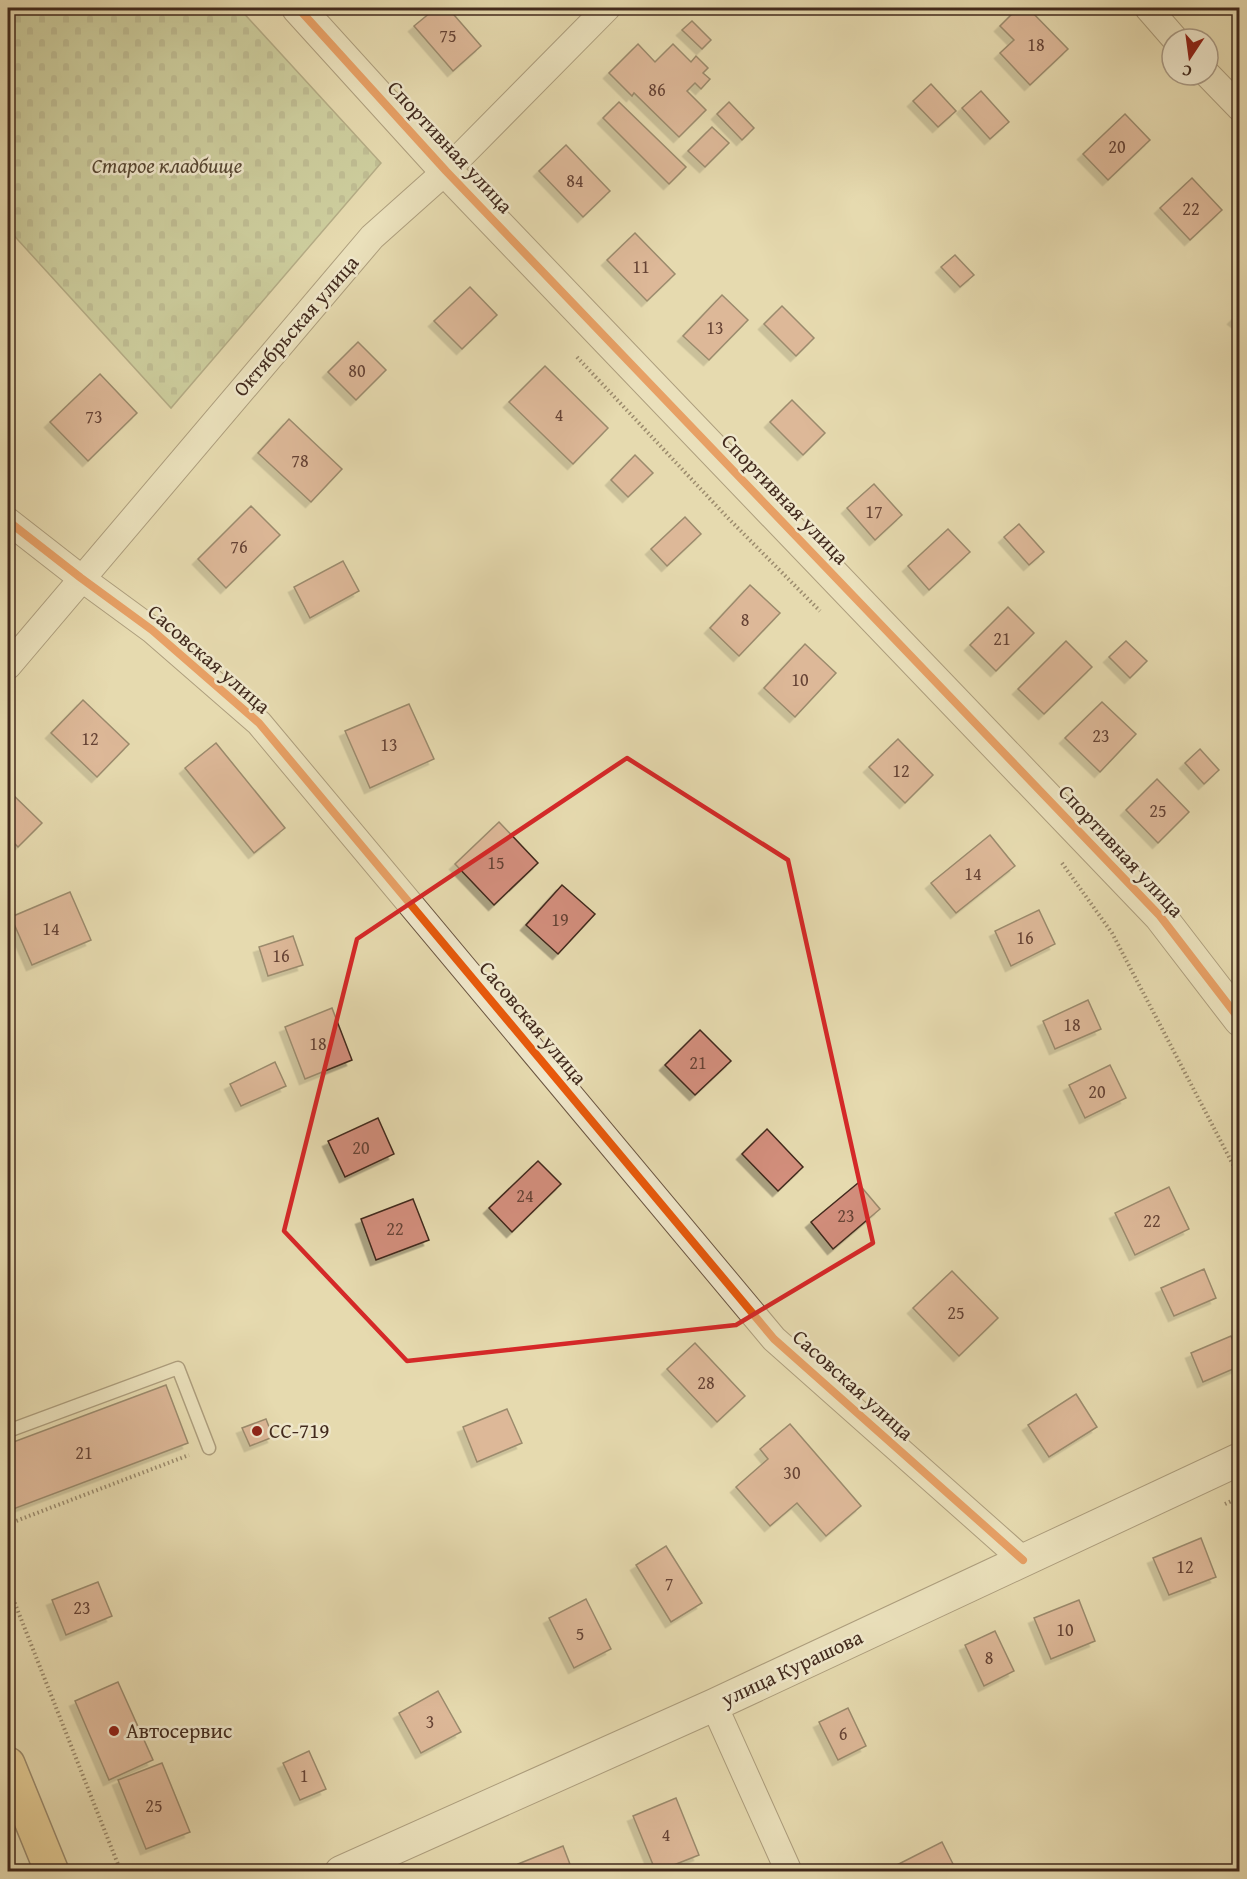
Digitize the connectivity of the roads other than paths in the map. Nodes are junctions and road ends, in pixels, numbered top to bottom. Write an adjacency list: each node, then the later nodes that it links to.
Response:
1 (298, 8): 7 (street, Спортивная улица)
2 (607, 8): 7 (street, Октябрьская улица)
3 (1148, 8): 4 (street)
4 (1164, 27)
5 (1219, 87): 6 (street)
6 (1239, 108)
7 (446, 171): 9 (street, Октябрьская улица); 11 (street, Спортивная улица)
8 (8, 521): 9 (street, Сасовская улица)
9 (81, 579): 10 (street, Октябрьская улица); 15 (street, Сасовская улица)
10 (8, 666)
11 (1239, 1020)
12 (8, 1431): 13 (lane)
13 (209, 1448)
14 (1239, 1459): 15 (street, улица Курашова)
15 (1023, 1560): 16 (street, улица Курашова)
16 (714, 1705): 19 (street, улица Курашова); 20 (street)
17 (8, 1764): 18 (main road)
18 (52, 1872)
19 (341, 1872)
20 (789, 1872)

